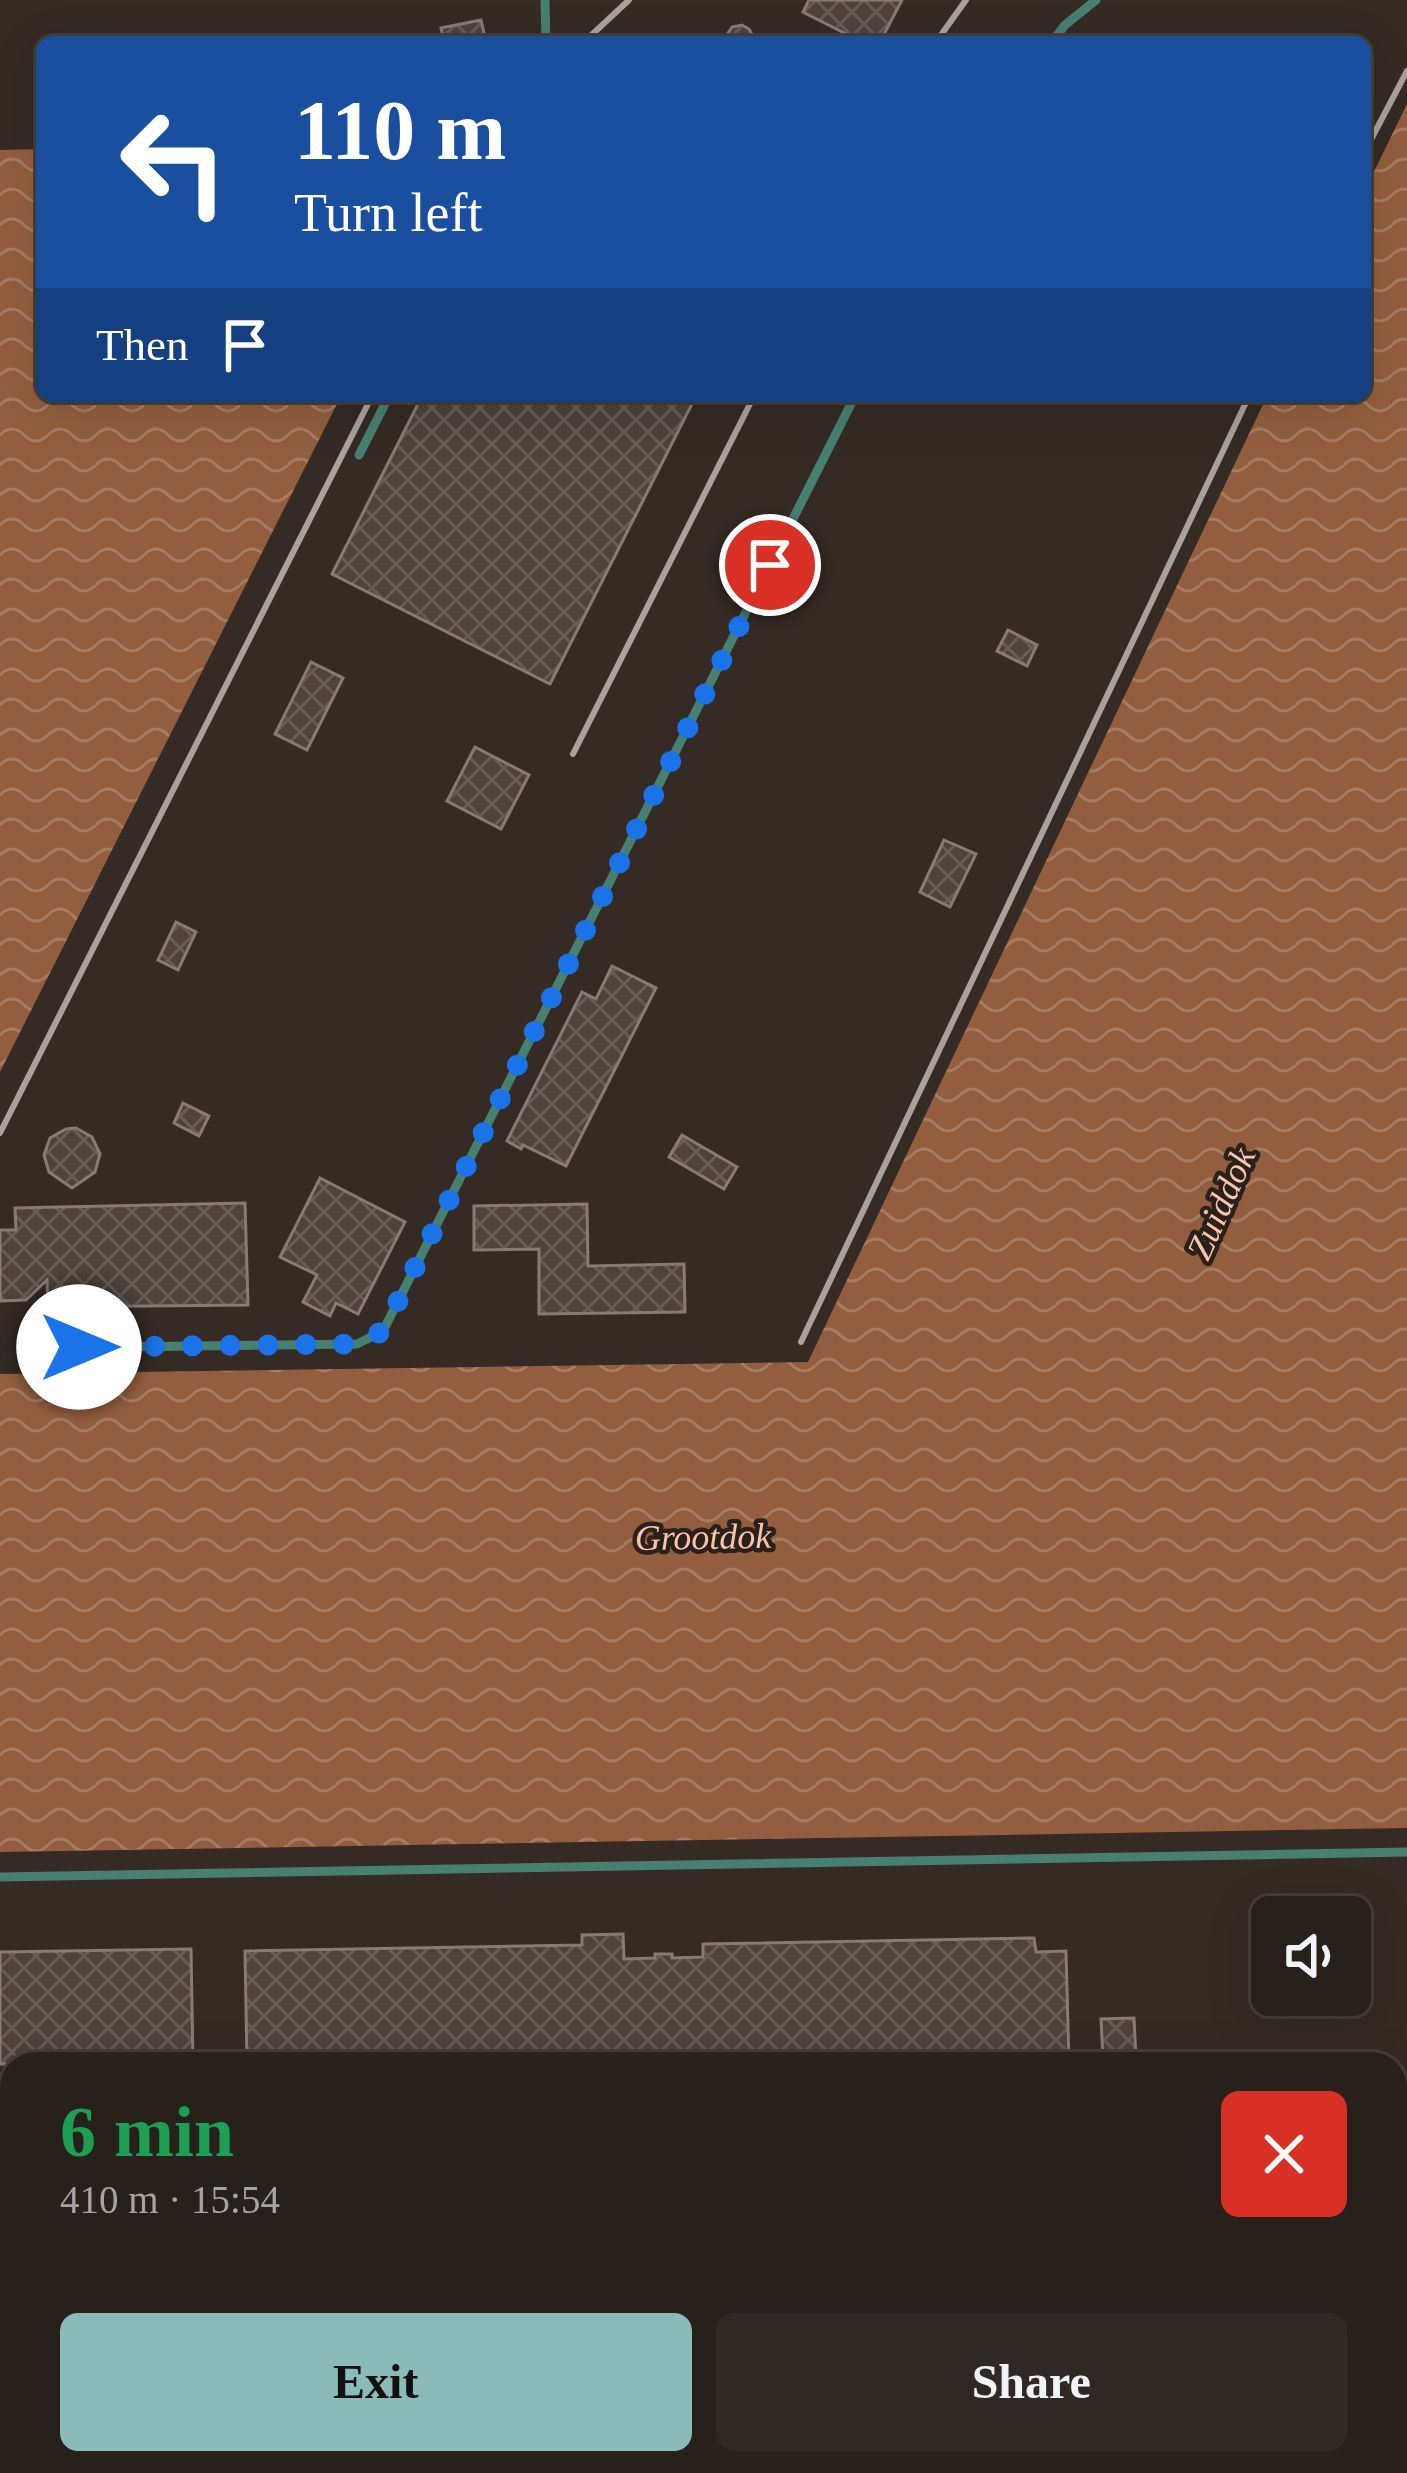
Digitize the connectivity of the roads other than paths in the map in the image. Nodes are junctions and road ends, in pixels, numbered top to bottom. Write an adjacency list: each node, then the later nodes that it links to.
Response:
1 (545, 0): 3 (lane)
2 (1096, 0): 4 (lane)
3 (546, 36)
4 (1057, 36)
5 (386, 402): 7 (lane)
6 (852, 402): 8 (lane)
7 (359, 455)
8 (33, 1348)
9 (1407, 1852): 10 (lane)
10 (0, 1877)

